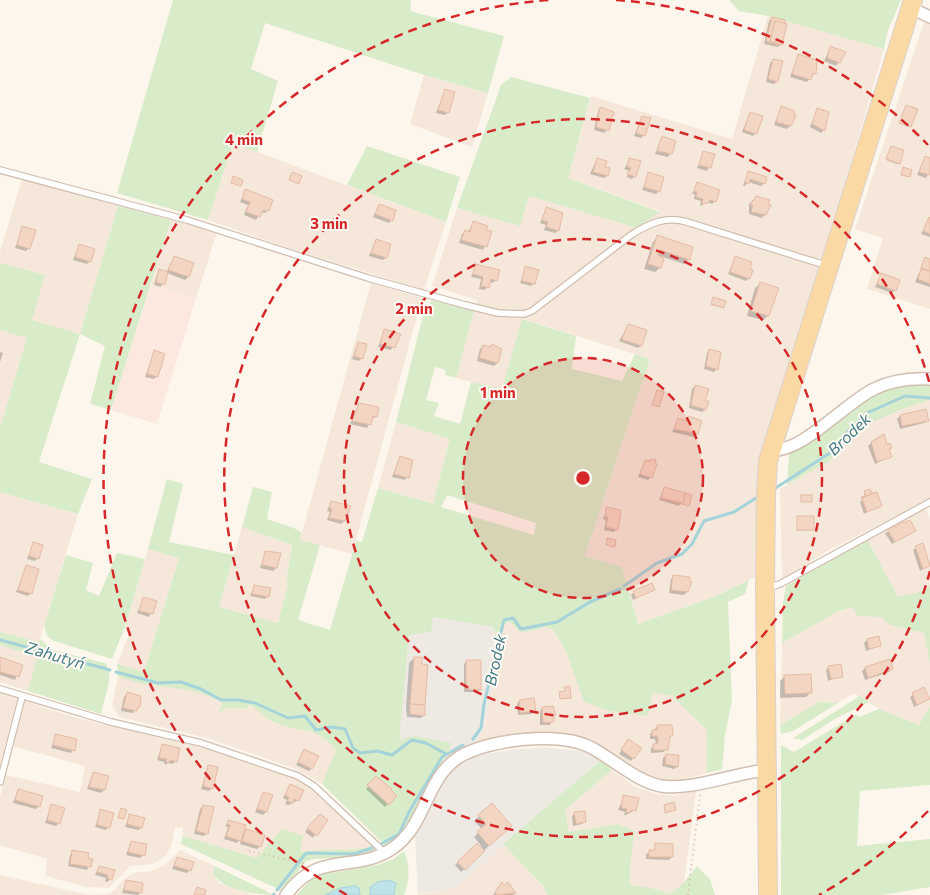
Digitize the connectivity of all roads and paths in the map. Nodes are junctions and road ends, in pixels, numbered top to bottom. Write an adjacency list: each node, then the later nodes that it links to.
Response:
1 (912, 4): 2 (street); 4 (main road)
2 (930, 17)
3 (0, 170): 4 (lane)
4 (828, 266): 6 (main road)
5 (930, 379): 6 (street)
6 (771, 450): 8 (main road)
7 (930, 502): 8 (lane)
8 (765, 588): 11 (main road)
9 (0, 689): 10 (lane)
10 (22, 697): 12 (lane); 15 (lane)
11 (766, 770): 13 (street); 19 (main road)
12 (0, 782)
13 (702, 782): 15 (street); 18 (path)
14 (249, 851): 16 (path)
15 (385, 853): 17 (street)
16 (302, 862)
17 (286, 895)
18 (688, 895)
19 (768, 895)

